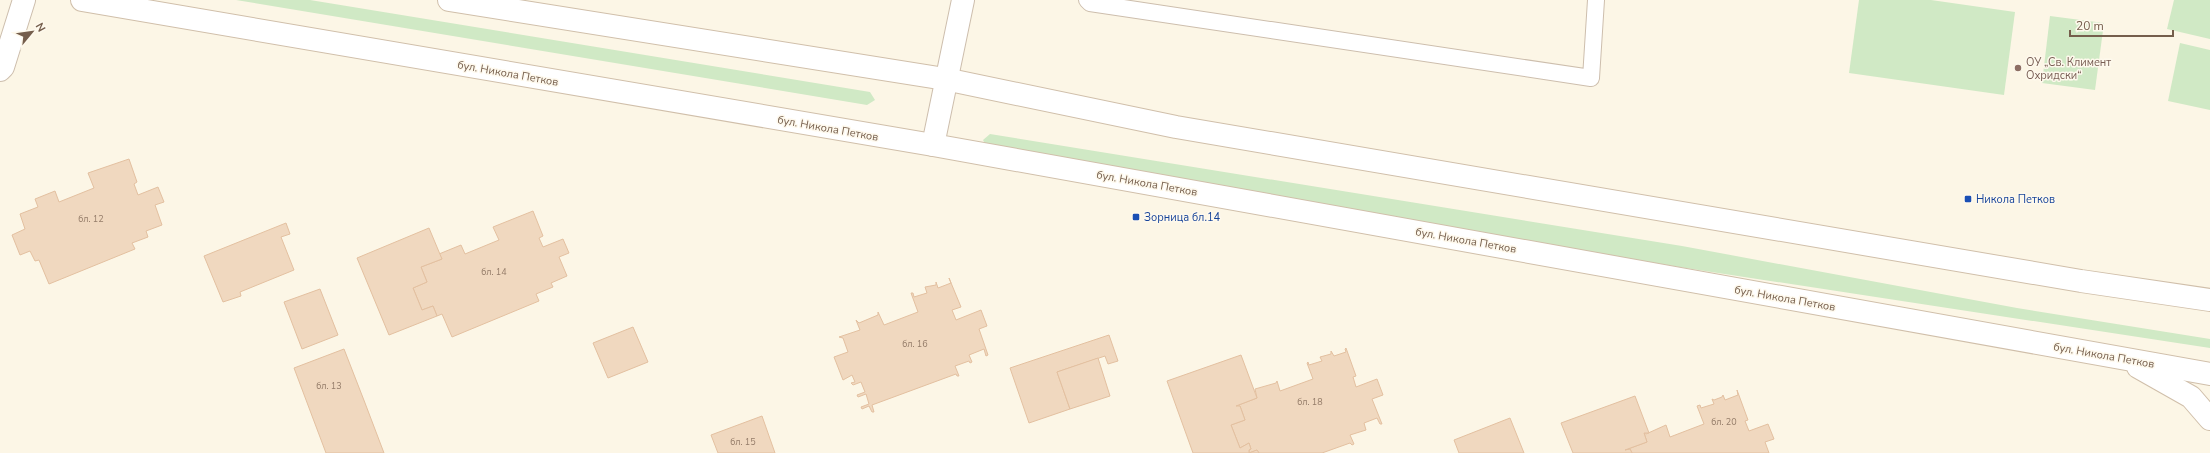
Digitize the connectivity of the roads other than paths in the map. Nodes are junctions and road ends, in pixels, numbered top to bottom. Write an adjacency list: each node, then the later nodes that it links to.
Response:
1 (24, 0): 7 (main road)
2 (82, 0): 9 (main road, бул. Никола Петков)
3 (449, 0): 8 (main road)
4 (963, 0): 8 (main road)
5 (1087, 0): 6 (lane)
6 (1596, 0)
7 (0, 70)
8 (945, 79): 9 (main road); 10 (main road)
9 (933, 145): 11 (main road, бул. Никола Петков)
10 (2210, 300)
11 (2121, 358): 12 (main road, бул. Никола Петков); 13 (main road)
12 (2210, 374)
13 (2210, 419)

